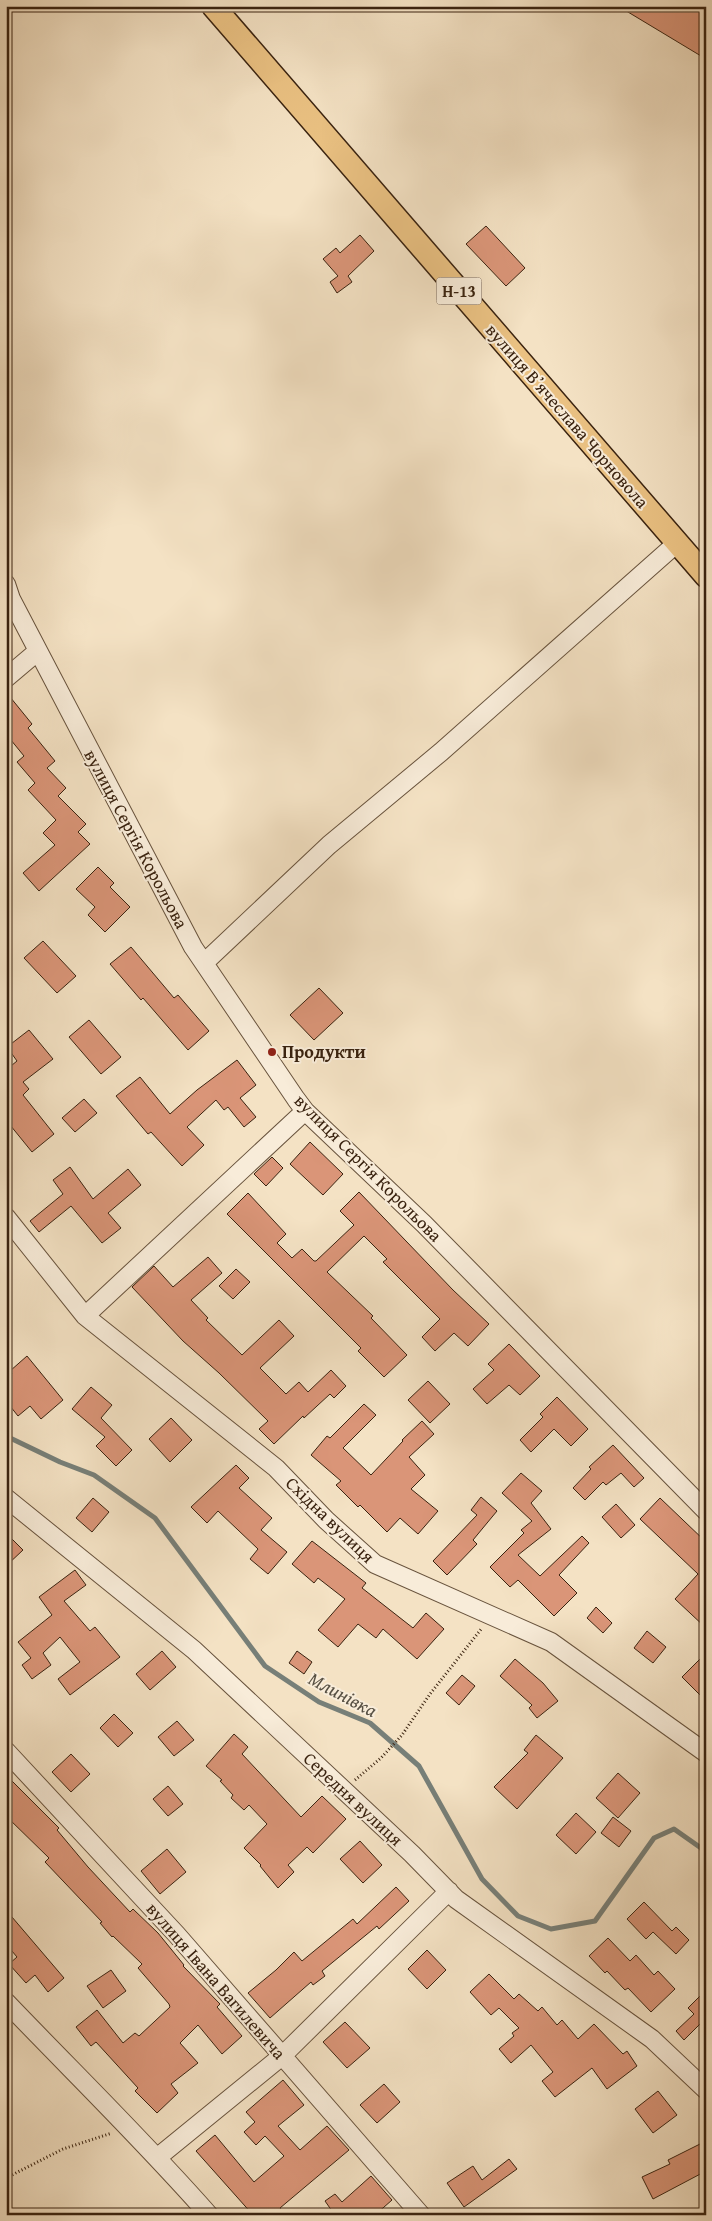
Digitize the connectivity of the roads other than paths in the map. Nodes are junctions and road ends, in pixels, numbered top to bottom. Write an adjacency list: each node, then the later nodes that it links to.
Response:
1 (213, 6): 2 (main road, вулиця Вʼячеслава Чорновола / Н-13)
2 (677, 543): 3 (main road, вулиця Вʼячеслава Чорновола / Н-13); 7 (street)
3 (706, 576)
4 (6, 584): 5 (street, вулиця Сергія Корольова)
5 (38, 651): 6 (street); 7 (street, вулиця Сергія Корольова)
6 (6, 678)
7 (204, 963): 8 (street, вулиця Сергія Корольова)
8 (305, 1111): 10 (street); 12 (street, вулиця Сергія Корольова)
9 (6, 1217): 10 (street, Східна вулиця)
10 (85, 1316): 14 (street, Східна вулиця)
11 (6, 1498): 15 (street, Середня вулиця)
12 (706, 1511)
13 (6, 1751): 17 (street, вулиця Івана Вагилевича)
14 (706, 1753)
15 (448, 1891): 17 (street); 18 (street, Середня вулиця)
16 (6, 2002): 19 (street)
17 (282, 2056): 19 (street); 21 (street, вулиця Івана Вагилевича)
18 (706, 2090)
19 (158, 2157): 20 (street)
20 (209, 2215)
21 (421, 2215)

